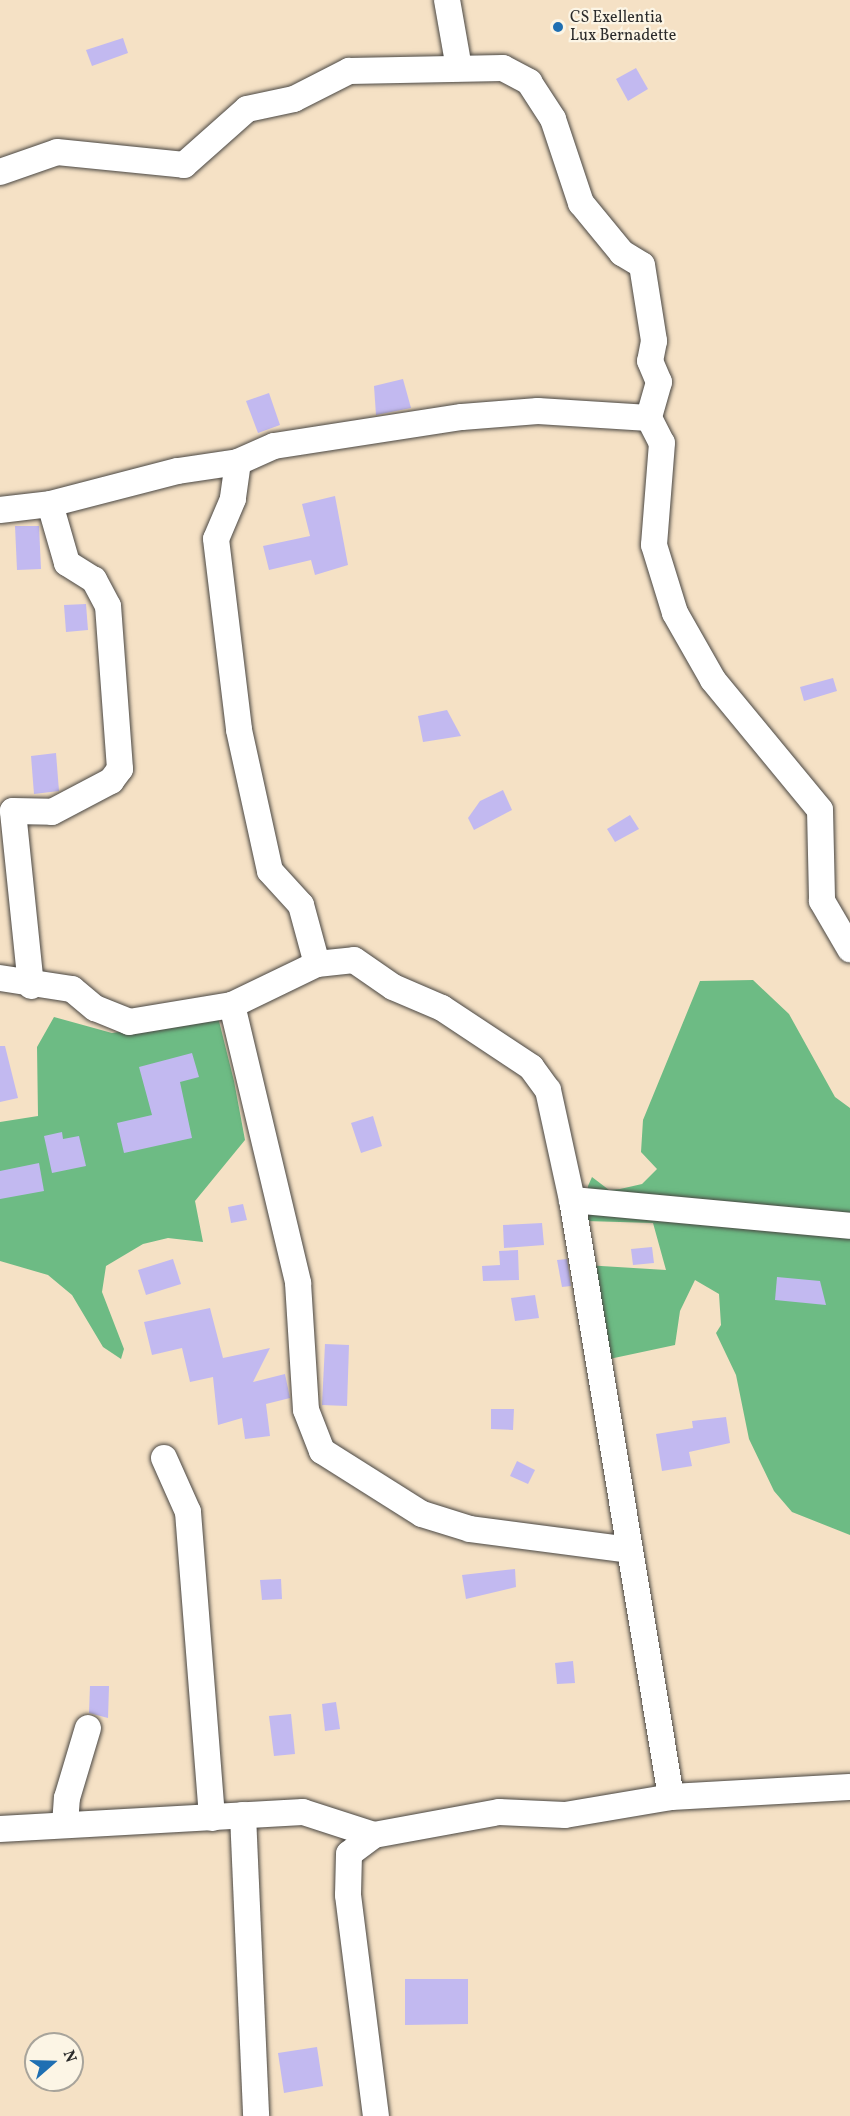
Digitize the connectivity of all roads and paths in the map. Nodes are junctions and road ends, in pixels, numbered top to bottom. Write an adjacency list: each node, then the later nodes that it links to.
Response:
1 (447, 0): 2 (street)
2 (459, 68): 3 (street); 4 (street)
3 (0, 172)
4 (649, 418): 5 (street); 8 (street)
5 (238, 462): 6 (street); 9 (street)
6 (50, 504): 7 (street); 11 (street)
7 (0, 510)
8 (850, 949)
9 (317, 964): 12 (street); 13 (street)
10 (0, 978): 11 (street)
11 (31, 986): 12 (street)
12 (232, 1005): 16 (street)
13 (572, 1200): 14 (street); 16 (street)
14 (850, 1226)
15 (164, 1458): 21 (street)
16 (630, 1550): 19 (street)
17 (88, 1728): 22 (street)
18 (850, 1787): 19 (street)
19 (671, 1797): 24 (street)
20 (243, 1815): 21 (street); 24 (street); 25 (street)
21 (212, 1818): 22 (street)
22 (65, 1826): 23 (street)
23 (0, 1829)
24 (374, 1835): 26 (street)
25 (256, 2116)
26 (376, 2116)

